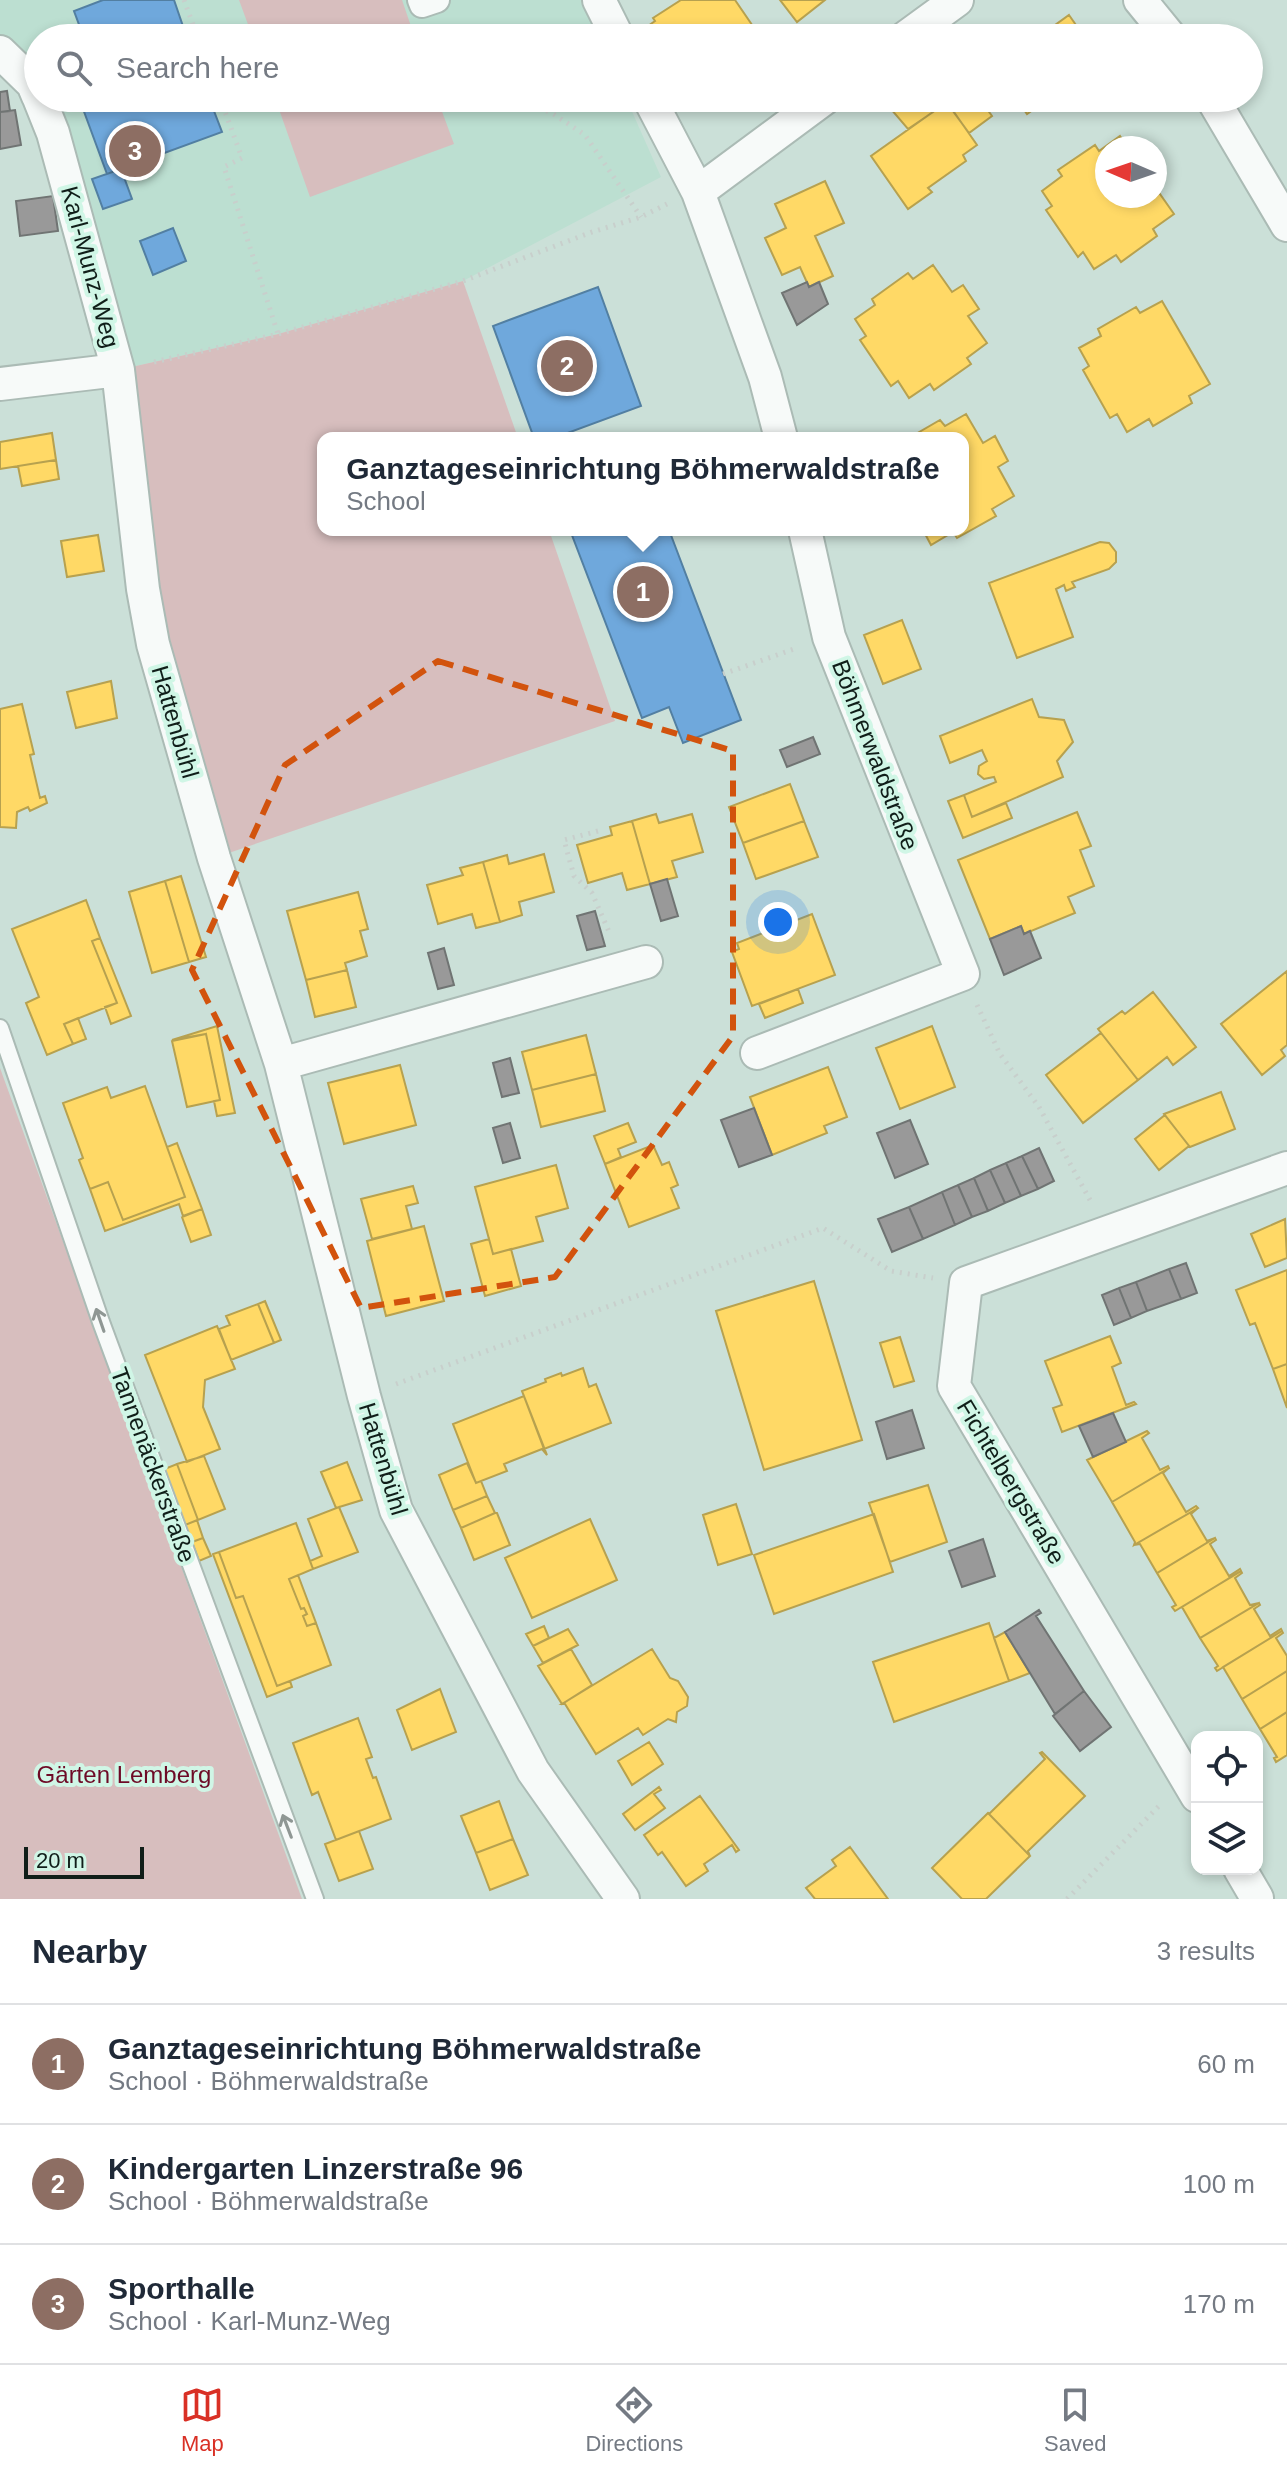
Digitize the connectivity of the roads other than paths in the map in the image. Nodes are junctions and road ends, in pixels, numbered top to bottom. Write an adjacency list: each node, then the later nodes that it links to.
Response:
1 (420, 0): 2 (street)
2 (437, 0)
3 (599, 0): 6 (street)
4 (957, 0): 7 (street)
5 (1140, 0): 8 (street)
6 (611, 24)
7 (924, 24)
8 (1160, 24)
9 (0, 52): 10 (street, Karl-Munz-Weg)
10 (24, 75)
11 (44, 112): 17 (street, Karl-Munz-Weg)
12 (656, 112): 15 (street)
13 (806, 112): 15 (street)
14 (1220, 112): 16 (street)
15 (698, 192): 19 (street)
16 (1287, 225)
17 (118, 370): 18 (street, Karl-Munz-Weg); 24 (street, Hattenbühl)
18 (0, 384)
19 (779, 432)
20 (806, 536): 23 (street, Böhmerwaldstraße)
21 (636, 965): 24 (street)
22 (0, 1028): 29 (lane, Tannenäckerstraße, one-way to 22)
23 (757, 1053)
24 (281, 1064): 30 (street, Hattenbühl)
25 (1287, 1168): 26 (street, Fichtelbergstraße)
26 (1191, 1785)
27 (1243, 1875): 31 (street)
28 (1287, 1892): 31 (street)
29 (315, 1899)
30 (623, 1899)
31 (1257, 1899)

